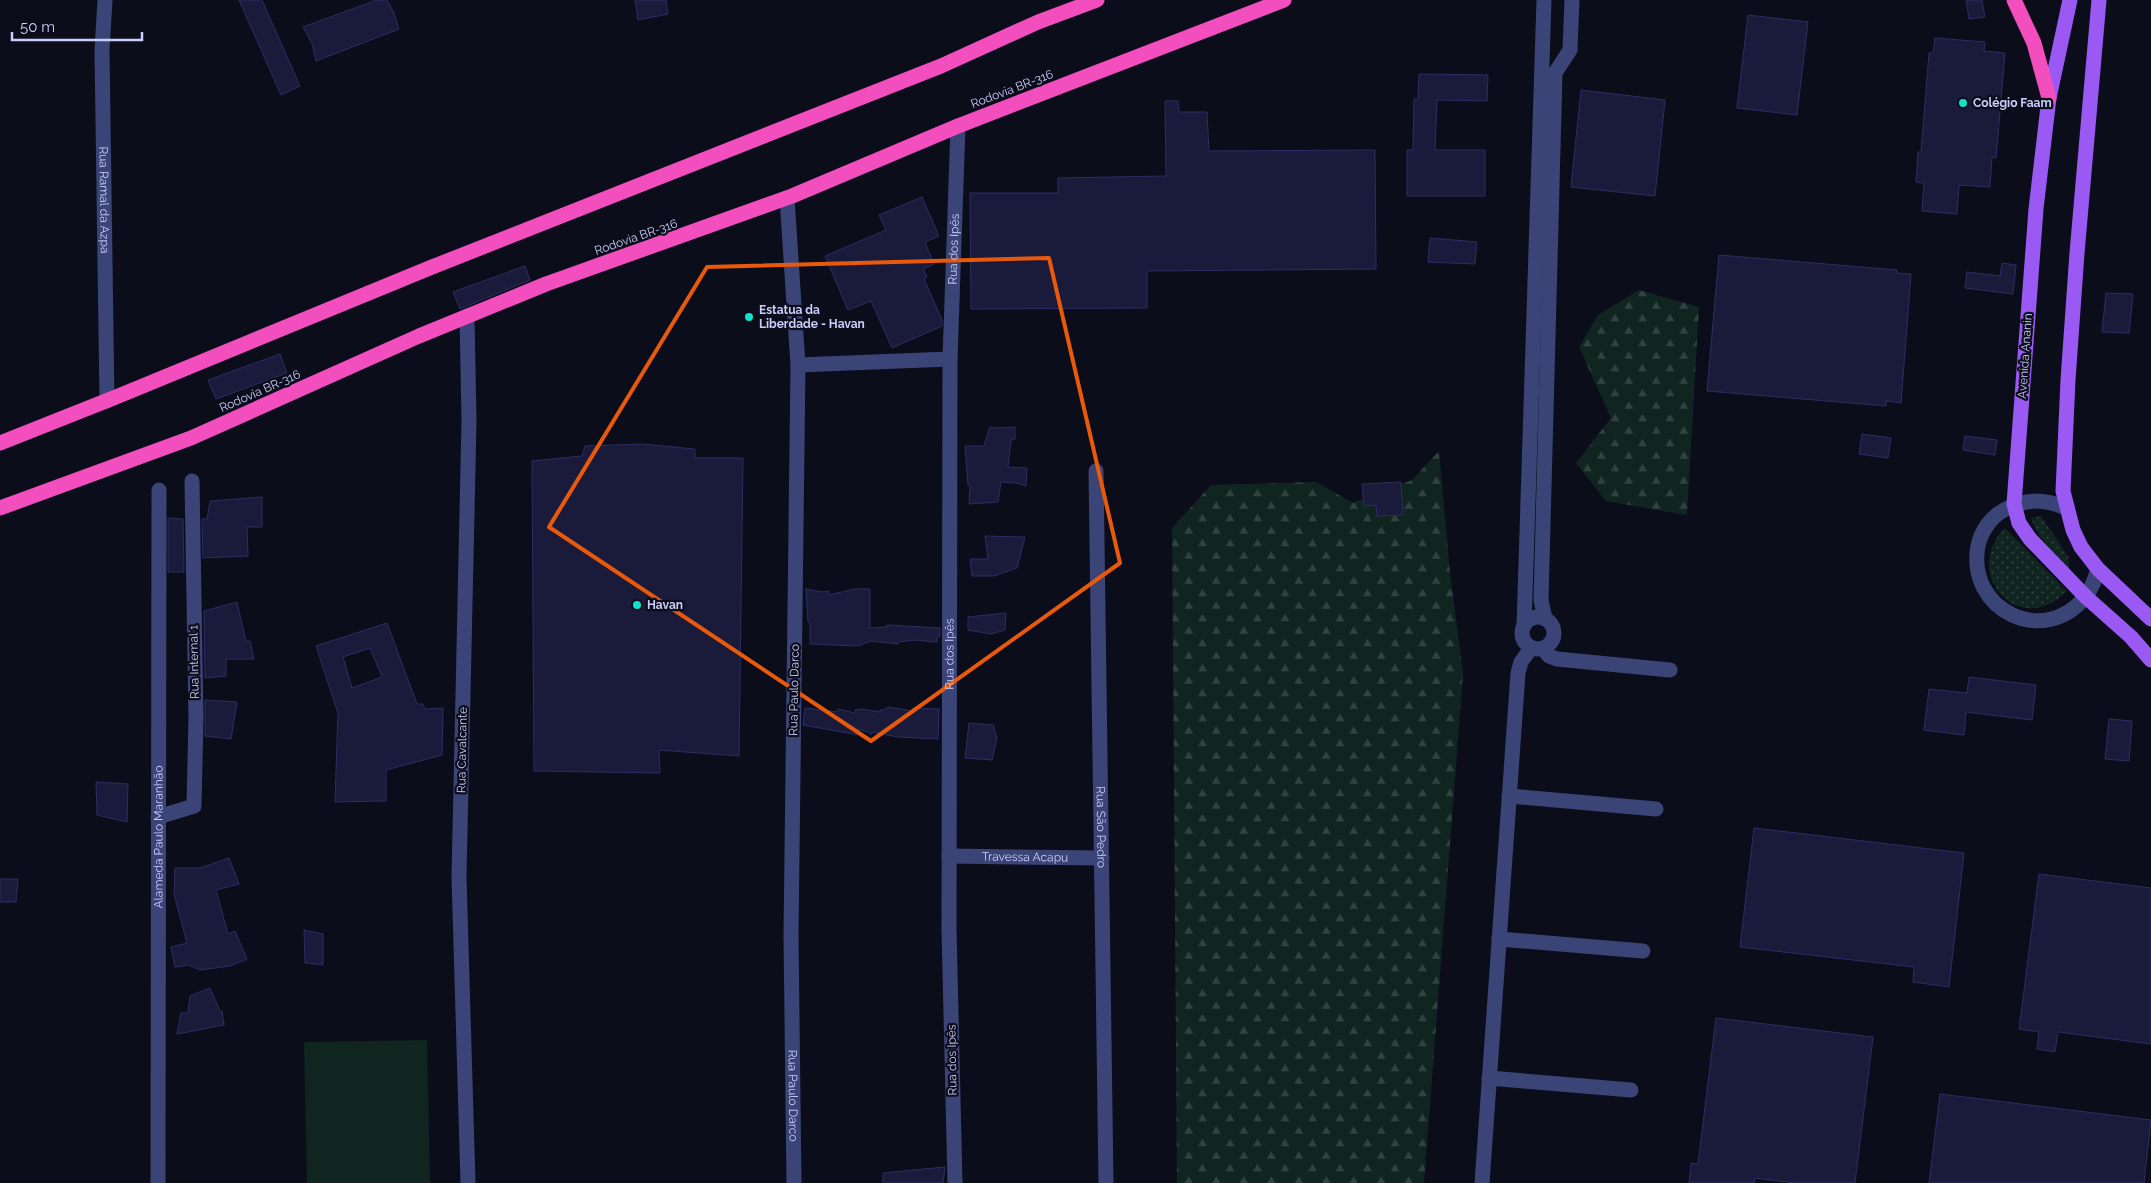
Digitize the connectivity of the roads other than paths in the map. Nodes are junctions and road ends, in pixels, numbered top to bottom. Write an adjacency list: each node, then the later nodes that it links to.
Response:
1 (105, 0): 16 (street, Rua Ramal da Azpa)
2 (1097, 0): 16 (highway)
3 (1284, 0): 11 (highway, Rodovia BR-316)
4 (1544, 0): 9 (street)
5 (1572, 0): 9 (street)
6 (2014, 0): 10 (highway)
7 (2070, 0): 10 (main road, Avenida Ananin)
8 (2099, 0): 23 (main road)
9 (1548, 73): 26 (street); 28 (street)
10 (2049, 98): 21 (main road, Avenida Ananin)
11 (958, 126): 12 (highway, Rodovia BR-316); 14 (street, Rua dos Ipês)
12 (787, 198): 13 (highway, Rodovia BR-316); 15 (street, Rua Paulo Darco)
13 (467, 316): 22 (highway, Rodovia BR-316); 42 (street, Rua Cavalcante)
14 (950, 358): 15 (street); 35 (street, Rua dos Ipês)
15 (798, 365): 43 (street, Rua Paulo Darco)
16 (108, 401): 17 (highway)
17 (0, 443)
18 (1096, 471): 36 (street, Rua São Pedro)
19 (192, 481): 34 (street, Rua Internal 1)
20 (159, 490): 34 (street, Alameda Paulo Maranhão)
21 (2014, 504): 23 (street); 25 (main road, Avenida Ananin); 25 (street)
22 (0, 508)
23 (2066, 508): 24 (main road)
24 (2098, 569): 25 (street); 27 (main road)
25 (2086, 597): 30 (main road, Avenida Ananin)
26 (1545, 619): 28 (street); 29 (street)
27 (2151, 619)
28 (1524, 626): 29 (street)
29 (1537, 648): 31 (street); 32 (street)
30 (2151, 660)
31 (1670, 670)
32 (1509, 796): 33 (street); 37 (street)
33 (1656, 809)
34 (158, 817): 41 (street, Alameda Paulo Maranhão)
35 (949, 856): 36 (street, Travessa Acapu); 44 (street, Rua dos Ipês)
36 (1102, 858): 45 (street, Rua São Pedro)
37 (1499, 938): 38 (street); 39 (street)
38 (1644, 951)
39 (1490, 1078): 40 (street); 46 (street)
40 (1631, 1090)
41 (158, 1183)
42 (468, 1183)
43 (794, 1183)
44 (955, 1183)
45 (1106, 1183)
46 (1482, 1183)

